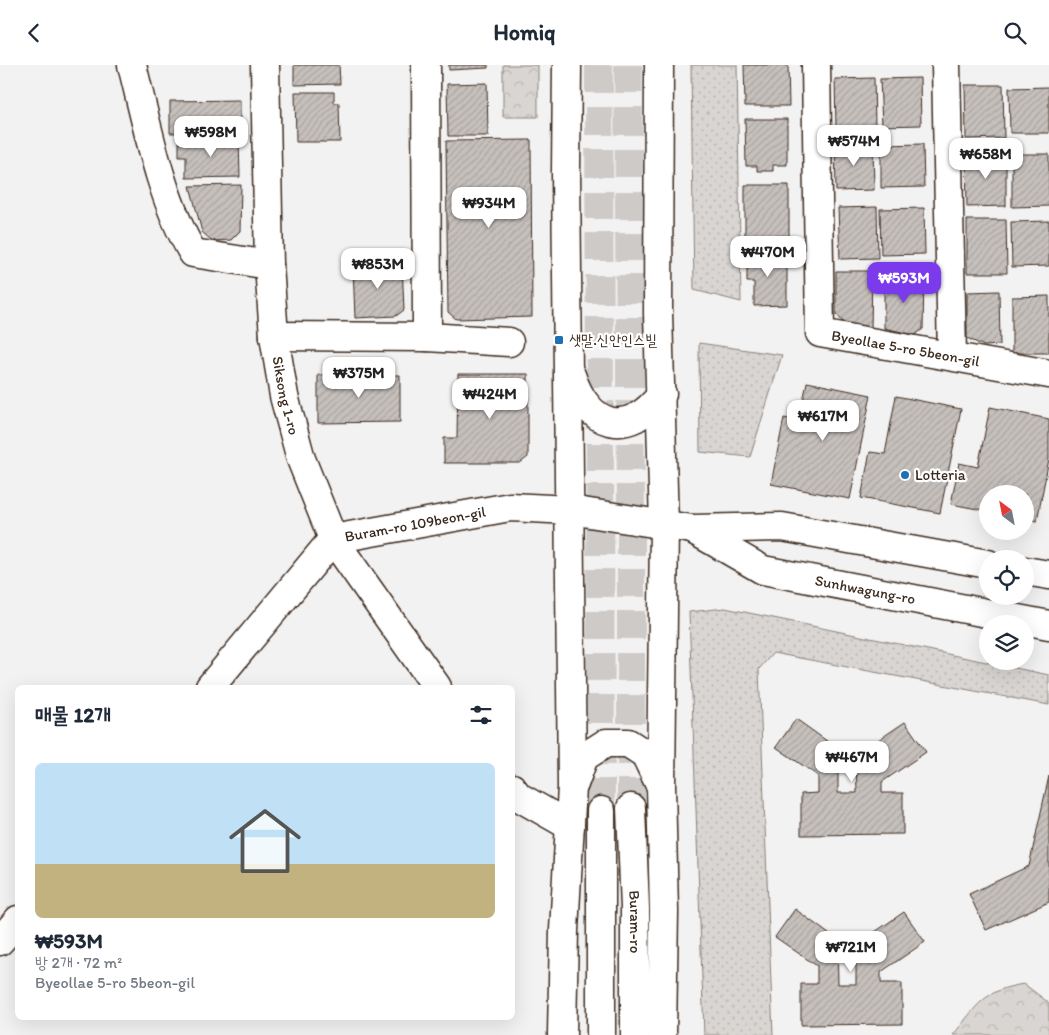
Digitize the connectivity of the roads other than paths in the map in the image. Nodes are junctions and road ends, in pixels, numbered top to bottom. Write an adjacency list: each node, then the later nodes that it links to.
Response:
1 (132, 65): 8 (street)
2 (265, 65): 8 (street, Siksong 1-ro)
3 (426, 65): 10 (street)
4 (567, 65): 13 (street)
5 (659, 65): 15 (street)
6 (816, 65): 12 (street, Byeollae 5-ro 5beon-gil)
7 (946, 65): 12 (street)
8 (269, 265): 9 (street, Siksong 1-ro)
9 (274, 336): 10 (street); 19 (street, Siksong 1-ro)
10 (427, 337): 11 (street)
11 (509, 343)
12 (952, 356): 14 (street, Byeollae 5-ro 5beon-gil)
13 (570, 371): 15 (street); 16 (street)
14 (1049, 374)
15 (662, 394): 17 (street)
16 (570, 510): 17 (street, Sunhwagung-ro); 19 (street, Buram-ro 109beon-gil); 26 (street)
17 (664, 525): 18 (street, Sunhwagung-ro); 27 (street)
18 (692, 529): 20 (street, Sunhwagung-ro); 23 (street, Sunhwagung-ro)
19 (333, 539): 24 (street, Buram-ro 109beon-gil); 25 (street, Siksong 1-ro)
20 (979, 562)
21 (1034, 572): 22 (street)
22 (1049, 575)
23 (1049, 625)
24 (212, 685)
25 (436, 685)
26 (572, 787): 27 (street); 31 (street)
27 (661, 787): 37 (street)
28 (515, 792): 31 (street)
29 (631, 808): 36 (street, Buram-ro)
30 (601, 811): 35 (street)
31 (570, 825): 34 (street)
32 (15, 924): 33 (street)
33 (0, 941)
34 (562, 1035)
35 (601, 1035)
36 (635, 1035)
37 (662, 1035)

